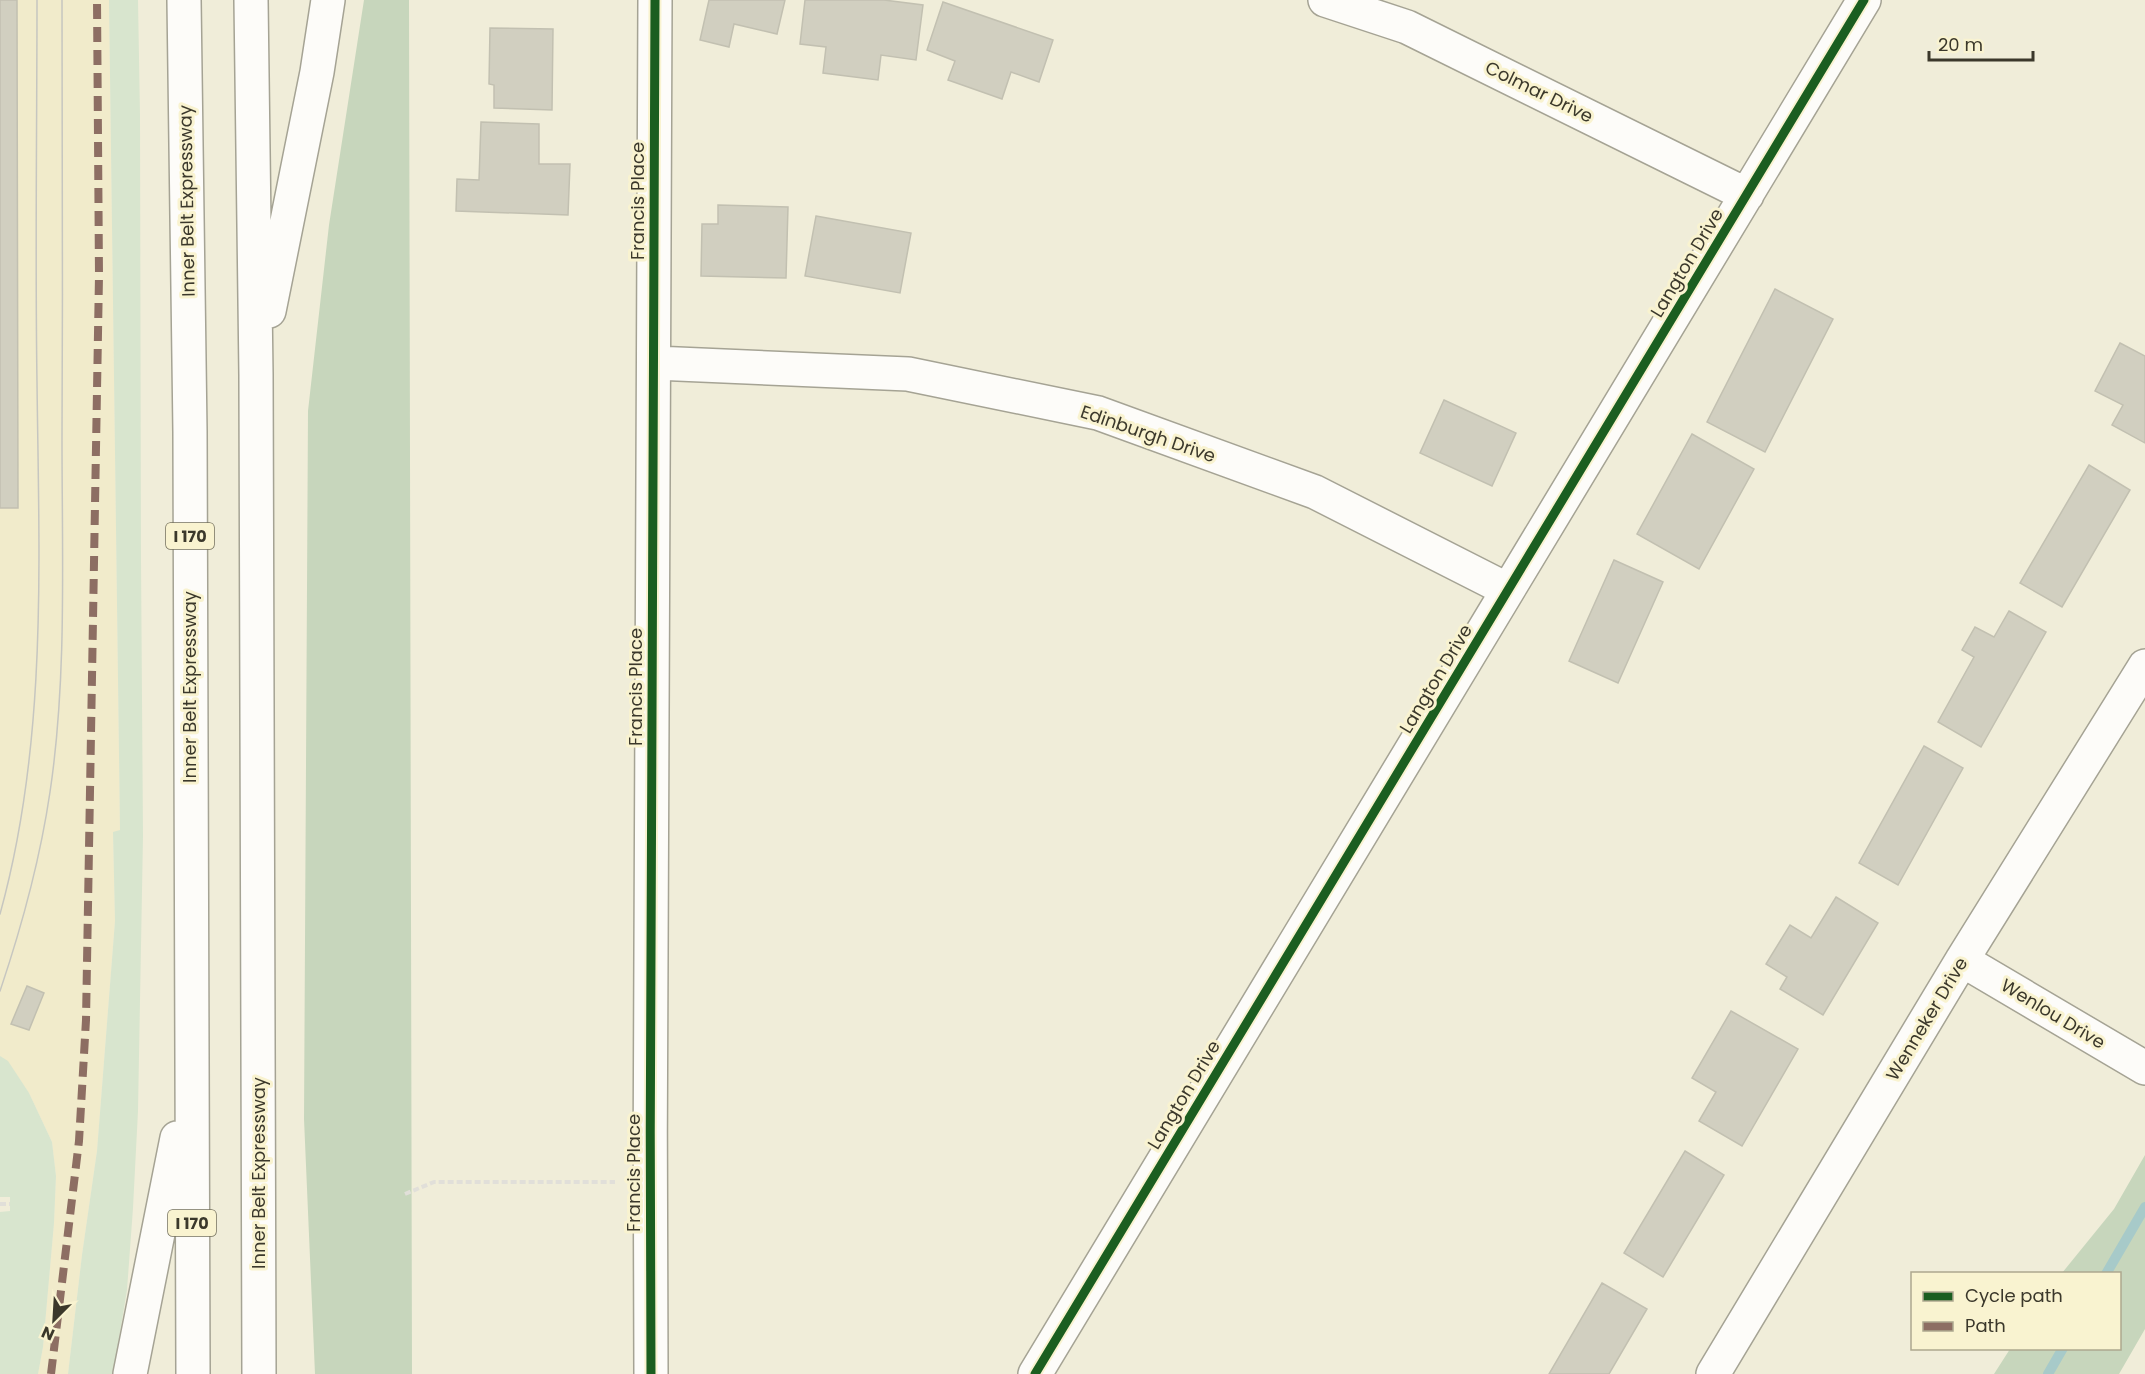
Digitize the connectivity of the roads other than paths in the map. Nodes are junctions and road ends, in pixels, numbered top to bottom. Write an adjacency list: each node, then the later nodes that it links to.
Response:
1 (184, 0): 14 (main road, Inner Belt Expressway / I 170)
2 (251, 0): 9 (main road, Inner Belt Expressway)
3 (328, 0): 9 (main road)
4 (655, 0): 8 (main road, Francis Place)
5 (1325, 0): 7 (main road, Colmar Drive)
6 (1864, 0): 7 (main road, Langton Drive)
7 (1747, 195): 10 (main road, Langton Drive)
8 (655, 363): 10 (main road, Edinburgh Drive); 18 (main road, Francis Place)
9 (256, 375): 17 (main road, Inner Belt Expressway)
10 (1508, 590): 19 (main road, Langton Drive)
11 (2145, 666): 12 (main road, Wenneker Drive)
12 (1962, 960): 13 (main road, Wenlou Drive); 20 (main road, Wenneker Drive)
13 (2145, 1068)
14 (191, 1072): 15 (main road); 16 (main road, Inner Belt Expressway / I 170)
15 (130, 1374)
16 (193, 1374)
17 (260, 1374)
18 (651, 1374)
19 (1035, 1374)
20 (1713, 1374)

